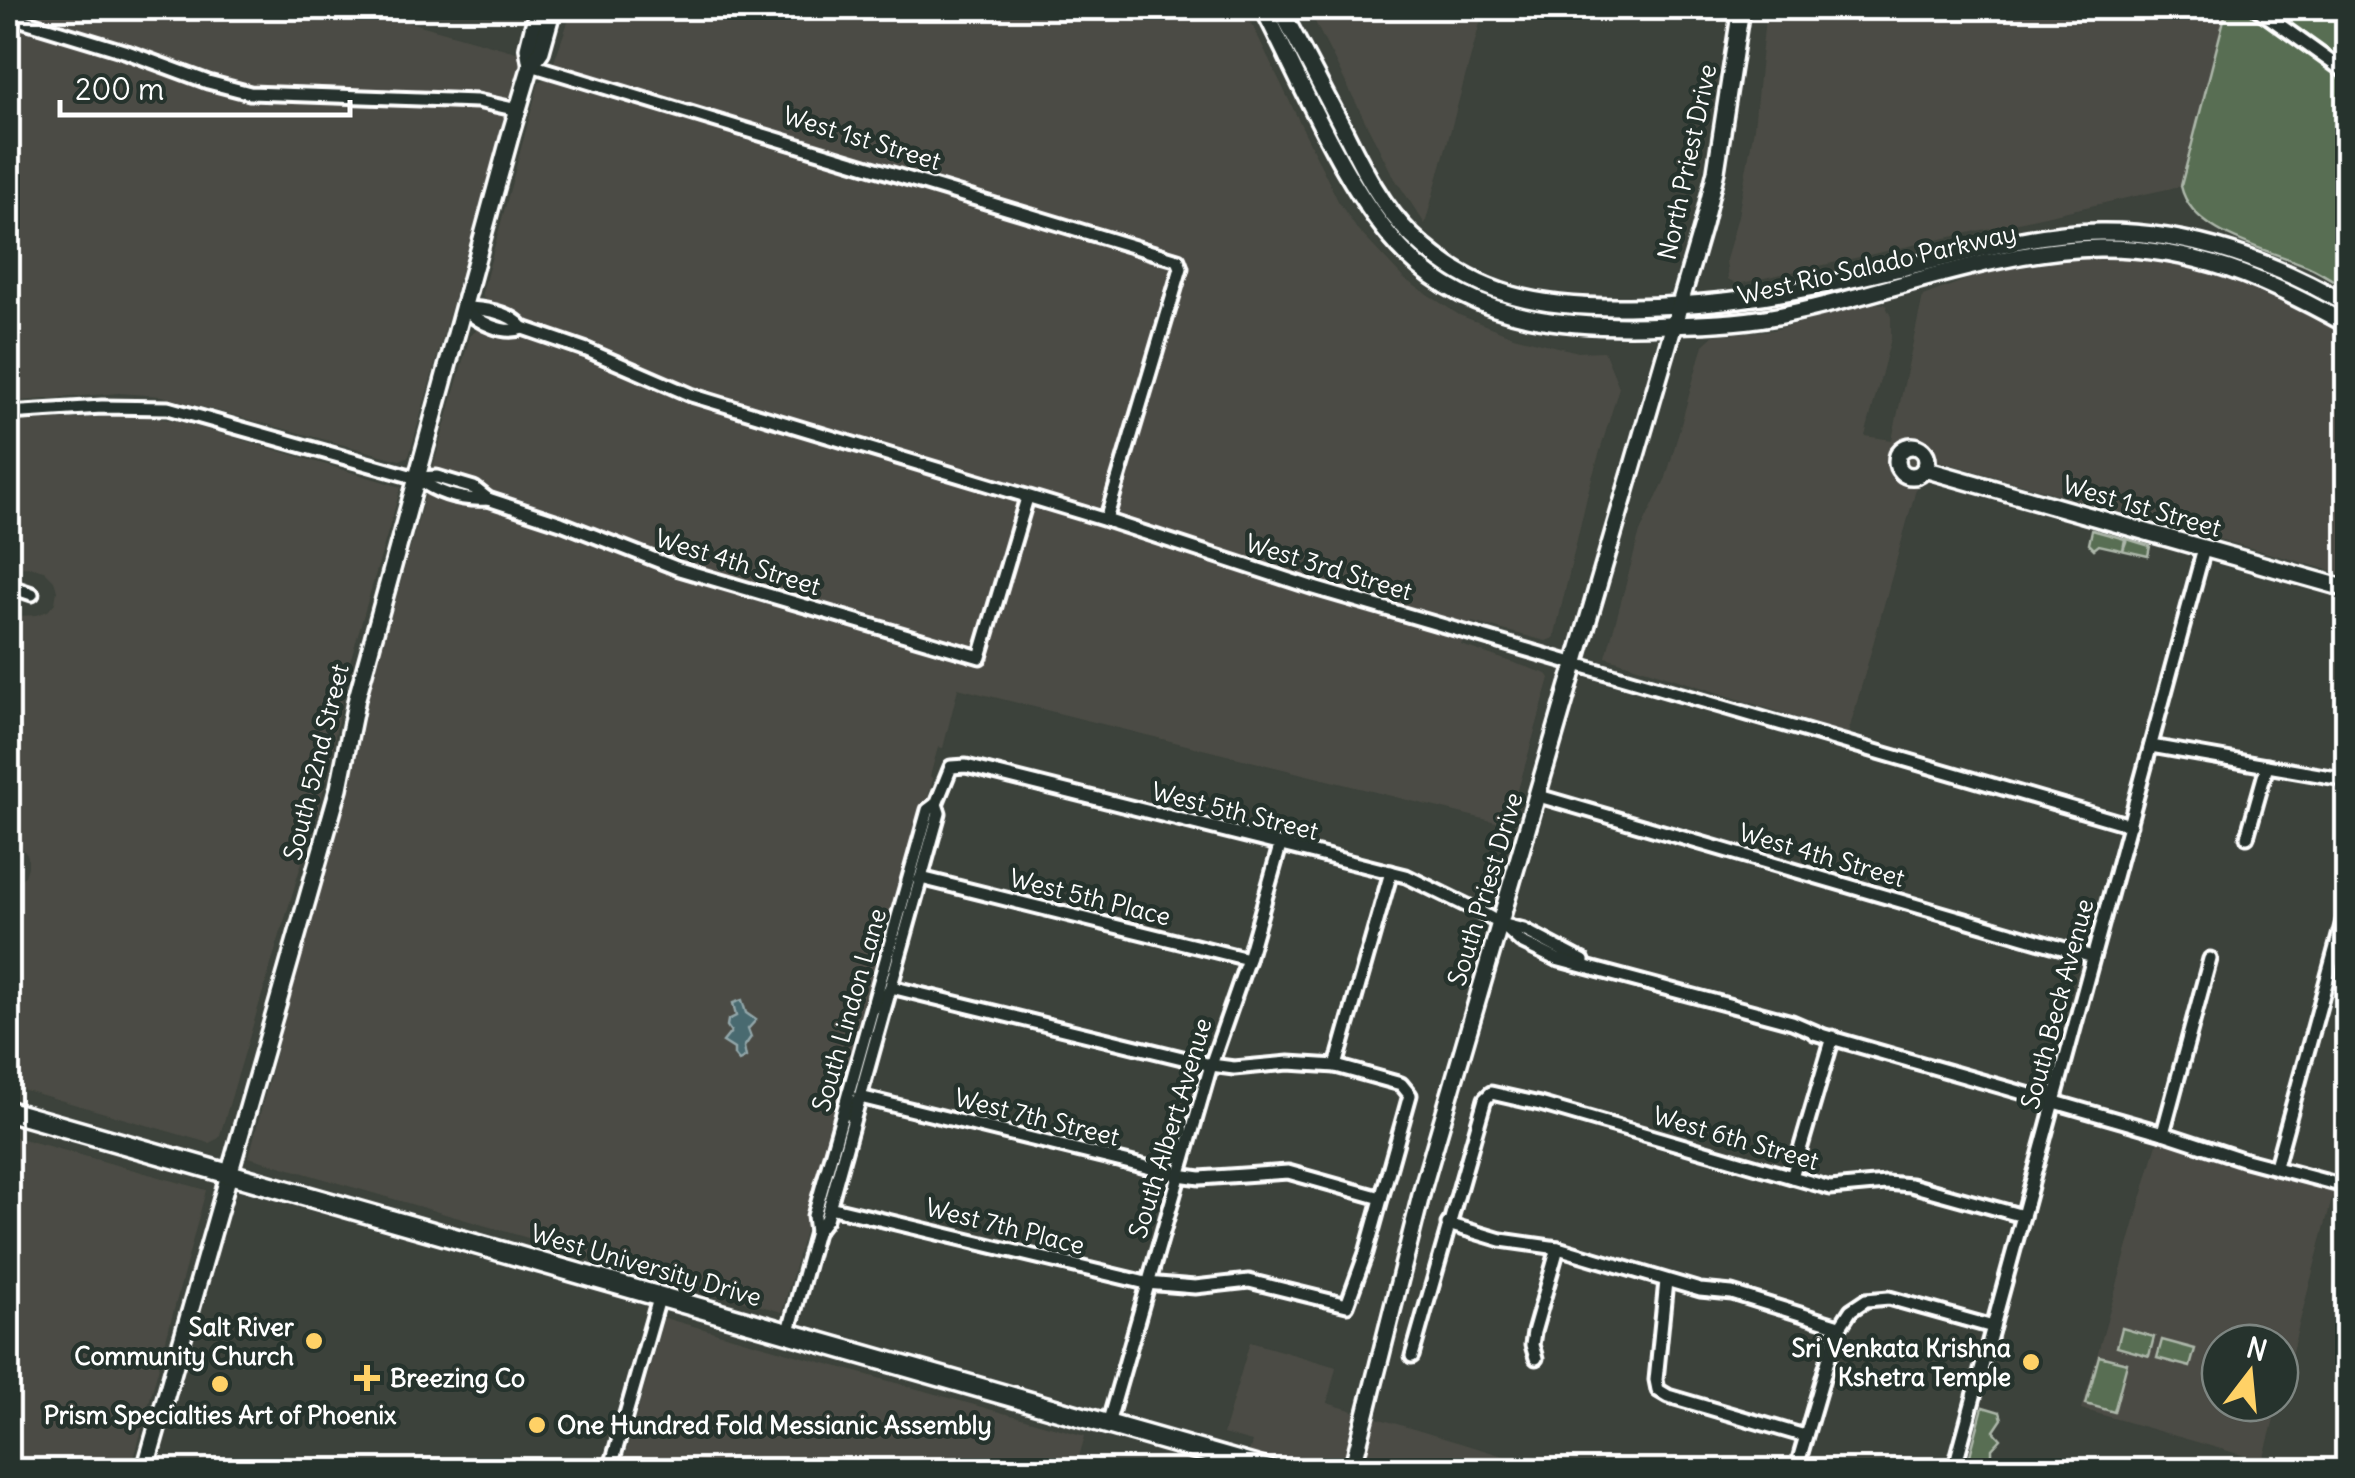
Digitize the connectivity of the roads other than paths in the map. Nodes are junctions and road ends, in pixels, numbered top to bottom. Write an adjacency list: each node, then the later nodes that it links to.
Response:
1 (538, 8): 9 (main road)
2 (553, 8): 9 (main road)
3 (1265, 8): 8 (main road); 12 (main road, West Rio Salado Parkway)
4 (1280, 8): 8 (main road, West Rio Salado Parkway)
5 (1741, 8): 14 (main road, North Priest Drive)
6 (2256, 8): 10 (street)
7 (8, 16): 11 (street)
8 (1301, 48): 13 (main road, West Rio Salado Parkway)
9 (531, 65): 11 (main road, South 52nd Street); 23 (street, West 1st Street)
10 (2348, 74)
11 (518, 110): 16 (main road, South 52nd Street)
12 (1383, 229): 13 (main road); 17 (main road, West Rio Salado Parkway)
13 (1460, 274): 14 (main road, West Rio Salado Parkway)
14 (1681, 305): 15 (main road, West Rio Salado Parkway); 17 (main road, North Priest Drive)
15 (2348, 305)
16 (463, 308): 21 (main road, South 52nd Street); 22 (street, West 3rd Street)
17 (1675, 325): 18 (main road, West Rio Salado Parkway); 28 (main road, South Priest Drive)
18 (2348, 325)
19 (8, 413): 21 (street, West 4th Street)
20 (1924, 469): 24 (main road, West 1st Street)
21 (417, 478): 22 (street, West 4th Street); 58 (main road, South 52nd Street)
22 (1027, 498): 23 (street, West 3rd Street)
23 (1106, 520): 28 (street, West 3rd Street)
24 (2204, 550): 26 (main road, West 1st Street); 29 (street, South Beck Avenue)
25 (8, 586): 27 (street)
26 (2348, 589)
27 (32, 594)
28 (1576, 666): 33 (main road, South Priest Drive); 35 (street, West 3rd Street)
29 (2151, 746): 31 (street); 35 (street, South Beck Avenue)
30 (951, 766): 34 (street, South Lindon Lane); 37 (street, West 5th Street)
31 (2267, 766): 32 (street); 36 (street)
32 (2348, 780)
33 (1539, 796): 42 (main road, South Priest Drive); 43 (street, West 4th Street)
34 (936, 804): 39 (street, South Lindon Lane); 41 (street, South Lindon Lane)
35 (2130, 825): 43 (street, South Beck Avenue)
36 (2246, 837)
37 (1280, 846): 38 (street, West 5th Street); 44 (street, South Albert Avenue)
38 (1390, 872): 42 (street, West 5th Street); 50 (street)
39 (922, 878): 41 (street); 44 (street, West 5th Place); 46 (street, South Lindon Lane)
40 (2348, 903): 57 (street)
41 (901, 908): 47 (street, South Lindon Lane)
42 (1501, 924): 48 (street, West 5th Street); 81 (main road, South Priest Drive)
43 (2094, 957): 52 (street, South Beck Avenue)
44 (1248, 959): 49 (street, South Albert Avenue)
45 (2210, 960): 55 (street)
46 (892, 987): 47 (street); 49 (street); 51 (street, South Lindon Lane)
47 (871, 1014): 54 (street, South Lindon Lane)
48 (1826, 1036): 52 (street, West 5th Street); 60 (street)
49 (1210, 1065): 50 (street); 59 (street, South Albert Avenue)
50 (1336, 1066): 62 (street)
51 (860, 1097): 54 (street); 59 (street, West 7th Street); 63 (street, South Lindon Lane)
52 (2054, 1102): 55 (street, West 5th Street); 64 (street, South Beck Avenue)
53 (8, 1111): 58 (main road, West University Drive)
54 (841, 1123): 56 (street, South Lindon Lane)
55 (2162, 1133): 57 (street, West 5th Street)
56 (833, 1150): 63 (street); 66 (street, South Lindon Lane)
57 (2276, 1166): 61 (street, West 5th Street)
58 (229, 1173): 70 (main road, West University Drive); 78 (main road, South 52nd Street)
59 (1179, 1175): 62 (street, West 7th Street); 69 (street, South Albert Avenue)
60 (1792, 1177): 64 (street, West 6th Street); 65 (street, West 6th Street)
61 (2348, 1187)
62 (1381, 1198): 69 (street, West 7th Place)
63 (829, 1207): 66 (street, South Lindon Lane); 69 (street, West 7th Place)
64 (2023, 1216): 72 (street, South Beck Avenue)
65 (1448, 1224): 67 (street); 74 (street)
66 (816, 1232): 73 (street, South Lindon Lane)
67 (1558, 1248): 68 (street); 75 (street)
68 (1666, 1280): 71 (street); 77 (street)
69 (1146, 1283): 76 (street, South Albert Avenue)
70 (660, 1295): 73 (main road, West University Drive); 79 (street)
71 (1839, 1326): 72 (street); 77 (street)
72 (1993, 1327): 83 (street, South Beck Avenue)
73 (789, 1331): 76 (main road, West University Drive)
74 (1412, 1356)
75 (1536, 1358)
76 (1108, 1424): 80 (main road, West University Drive)
77 (1806, 1436): 82 (street)
78 (145, 1470)
79 (610, 1470)
80 (1269, 1470)
81 (1352, 1470)
82 (1796, 1470)
83 (1954, 1470)

